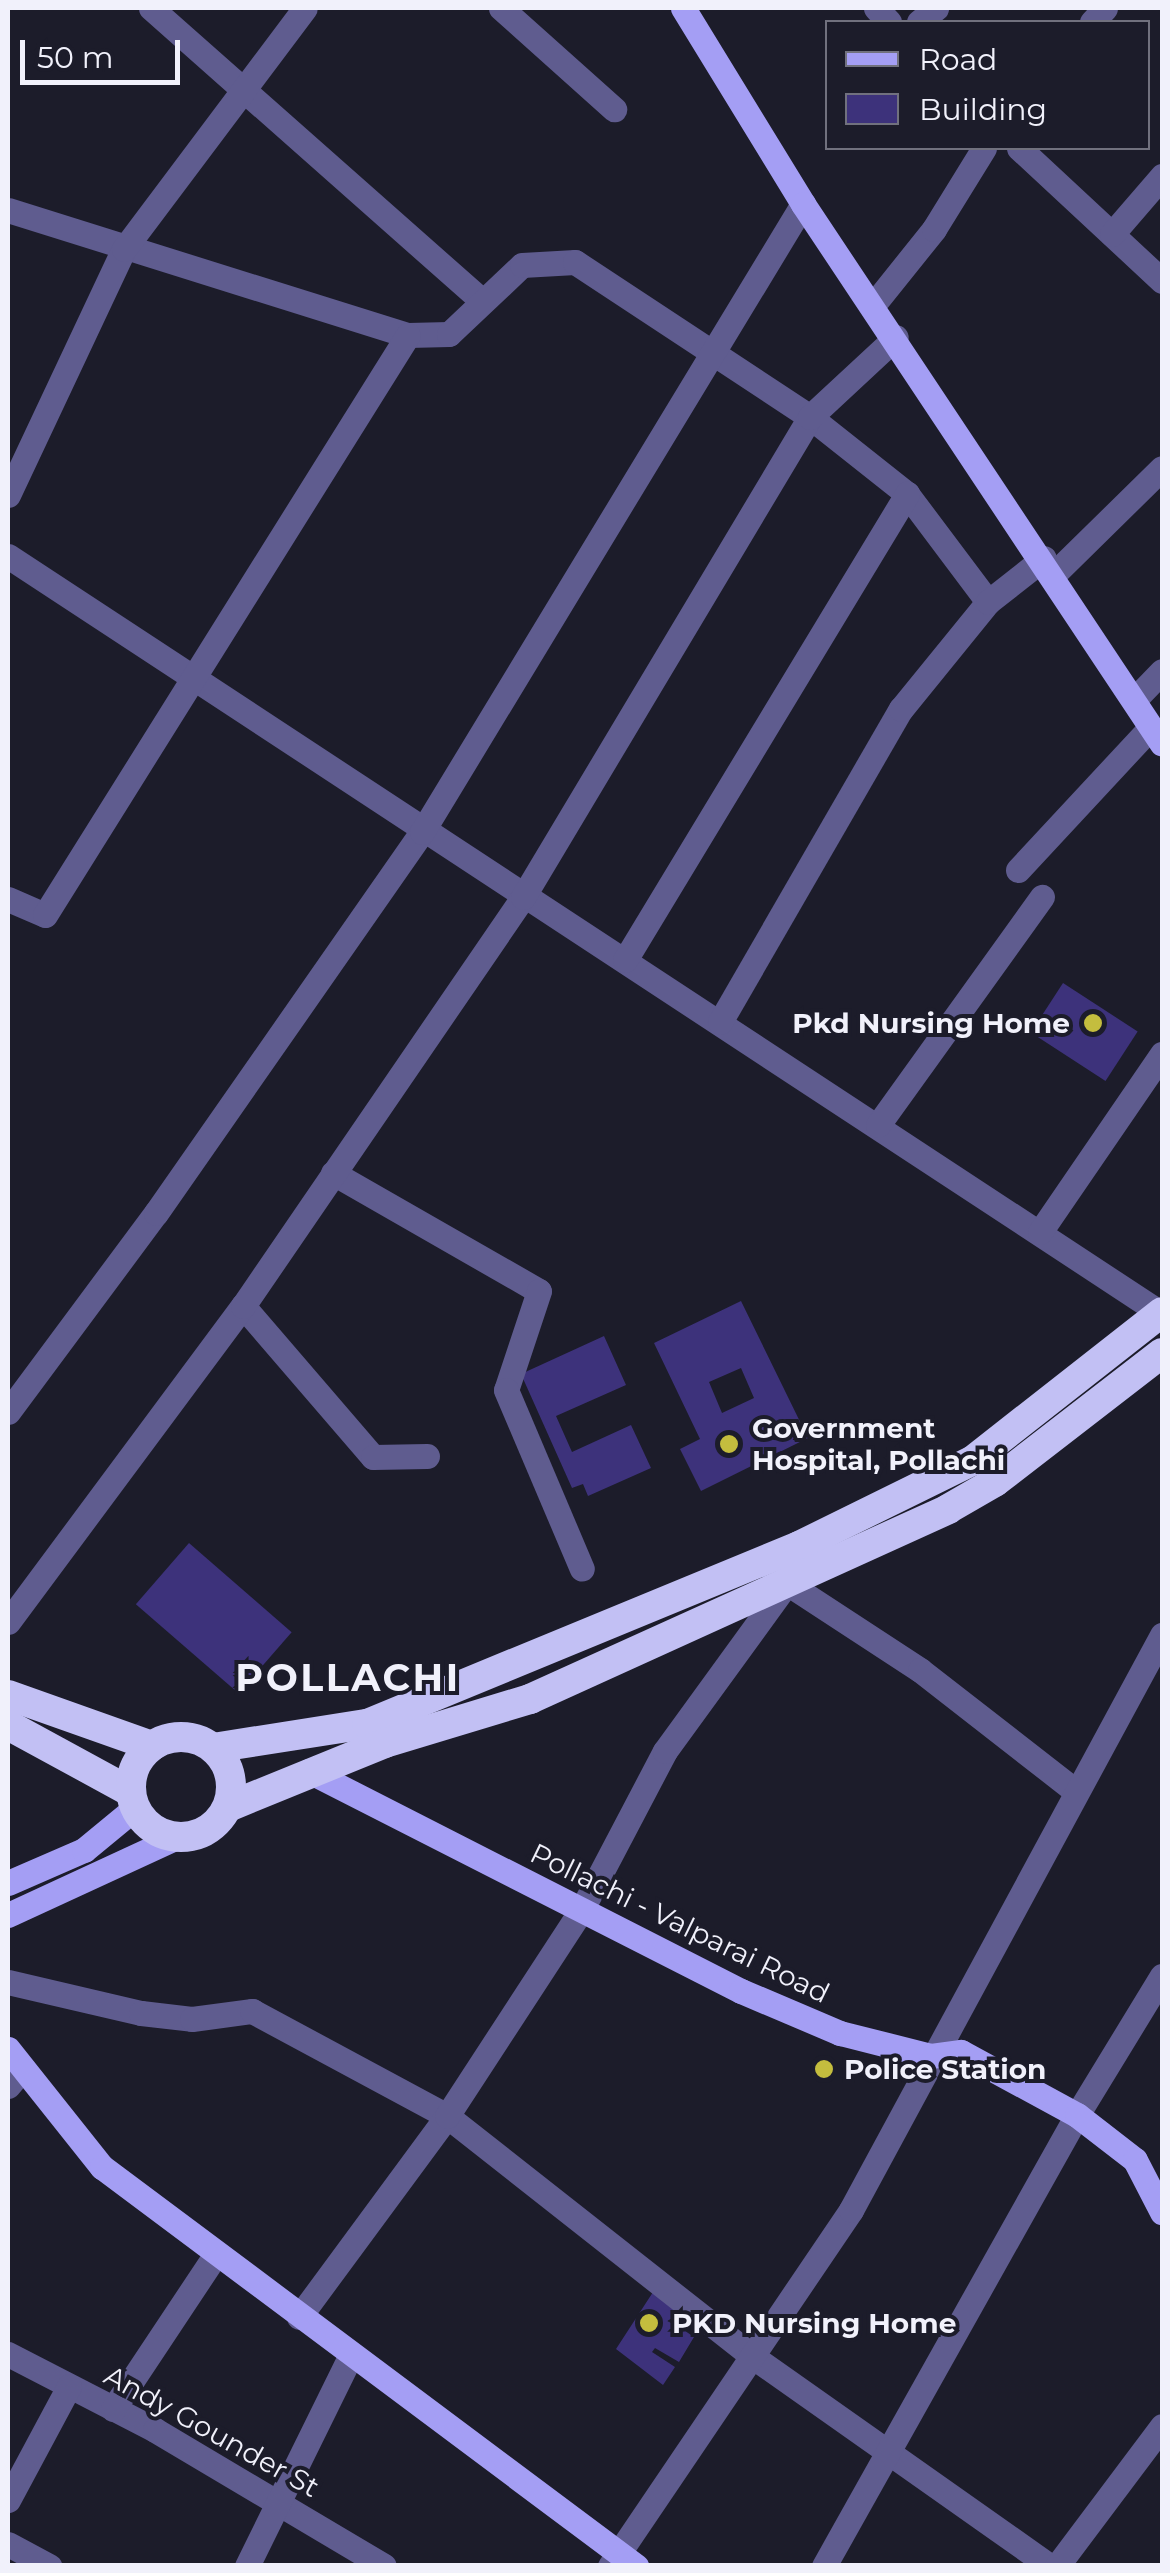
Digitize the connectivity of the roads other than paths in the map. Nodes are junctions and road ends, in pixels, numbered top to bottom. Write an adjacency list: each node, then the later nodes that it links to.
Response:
1 (151, 8): 5 (street)
2 (305, 8): 5 (street)
3 (501, 8): 6 (street)
4 (683, 8): 10 (main road)
5 (243, 90): 13 (street); 15 (street)
6 (614, 109)
7 (983, 150): 16 (street)
8 (1021, 150): 12 (street)
9 (1162, 176): 12 (street)
10 (804, 204): 16 (main road); 19 (street)
11 (8, 210): 13 (street)
12 (1112, 234): 14 (street)
13 (124, 248): 17 (street); 23 (street)
14 (1162, 281)
15 (481, 300): 17 (street); 19 (street)
16 (874, 304): 18 (main road)
17 (408, 335): 28 (street)
18 (896, 337): 20 (street); 25 (main road)
19 (712, 349): 20 (street); 31 (street)
20 (810, 417): 22 (street); 33 (street)
21 (1162, 468): 25 (street)
22 (907, 494): 26 (street); 36 (street)
23 (8, 495)
24 (8, 556): 28 (street)
25 (1049, 566): 26 (street); 29 (main road)
26 (988, 602): 37 (street)
27 (1162, 672): 29 (street)
28 (193, 679): 31 (street); 35 (street)
29 (1134, 700): 30 (main road)
30 (1157, 736): 32 (street)
31 (422, 832): 33 (street); 45 (street)
32 (1018, 870)
33 (523, 897): 36 (street); 40 (street)
34 (1042, 897): 39 (street)
35 (8, 899)
36 (625, 960): 37 (street)
37 (720, 1022): 39 (street)
38 (1162, 1054): 41 (street)
39 (878, 1125): 41 (street)
40 (334, 1173): 42 (street); 47 (street)
41 (1040, 1232): 43 (street)
42 (242, 1306): 46 (street); 49 (street)
43 (1162, 1313): 54 (highway)
44 (1162, 1352): 48 (highway)
45 (8, 1412)
46 (426, 1456)
47 (582, 1569)
48 (787, 1583): 55 (highway); 56 (street); 61 (street)
49 (8, 1622)
50 (1162, 1636): 56 (street)
51 (8, 1695): 53 (highway)
52 (8, 1725): 57 (highway)
53 (152, 1746): 54 (highway); 57 (highway)
54 (213, 1748): 58 (highway)
55 (309, 1772): 58 (highway); 61 (main road, Pollachi - Valparai Road)
56 (1074, 1790): 65 (street)
57 (133, 1800): 59 (highway); 60 (main road)
58 (228, 1807): 59 (highway)
59 (175, 1838): 62 (main road)
60 (8, 1882)
61 (582, 1909): 65 (main road, Pollachi - Valparai Road); 68 (street)
62 (8, 1915)
63 (1162, 1976): 67 (street)
64 (8, 1982): 68 (street)
65 (931, 2056): 67 (main road, Pollachi - Valparai Road); 74 (street)
66 (13, 2068): 70 (main road)
67 (1076, 2115): 69 (main road, Pollachi - Valparai Road); 78 (street)
68 (448, 2116): 71 (street); 74 (street)
69 (1162, 2212)
70 (216, 2254): 71 (main road); 76 (street)
71 (300, 2317): 73 (main road)
72 (8, 2354): 75 (street, Andy Gounder St)
73 (351, 2355): 80 (street); 82 (main road)
74 (752, 2356): 78 (street); 82 (street)
75 (69, 2386): 76 (street, Andy Gounder St); 79 (street)
76 (112, 2409): 80 (street, Andy Gounder St)
77 (1162, 2426): 87 (street)
78 (886, 2448): 86 (street); 87 (street)
79 (8, 2500)
80 (276, 2500): 84 (street); 85 (street, Andy Gounder St)
81 (8, 2544): 83 (street)
82 (621, 2561)
83 (49, 2566)
84 (247, 2566)
85 (384, 2566)
86 (824, 2566)
87 (1054, 2566)

